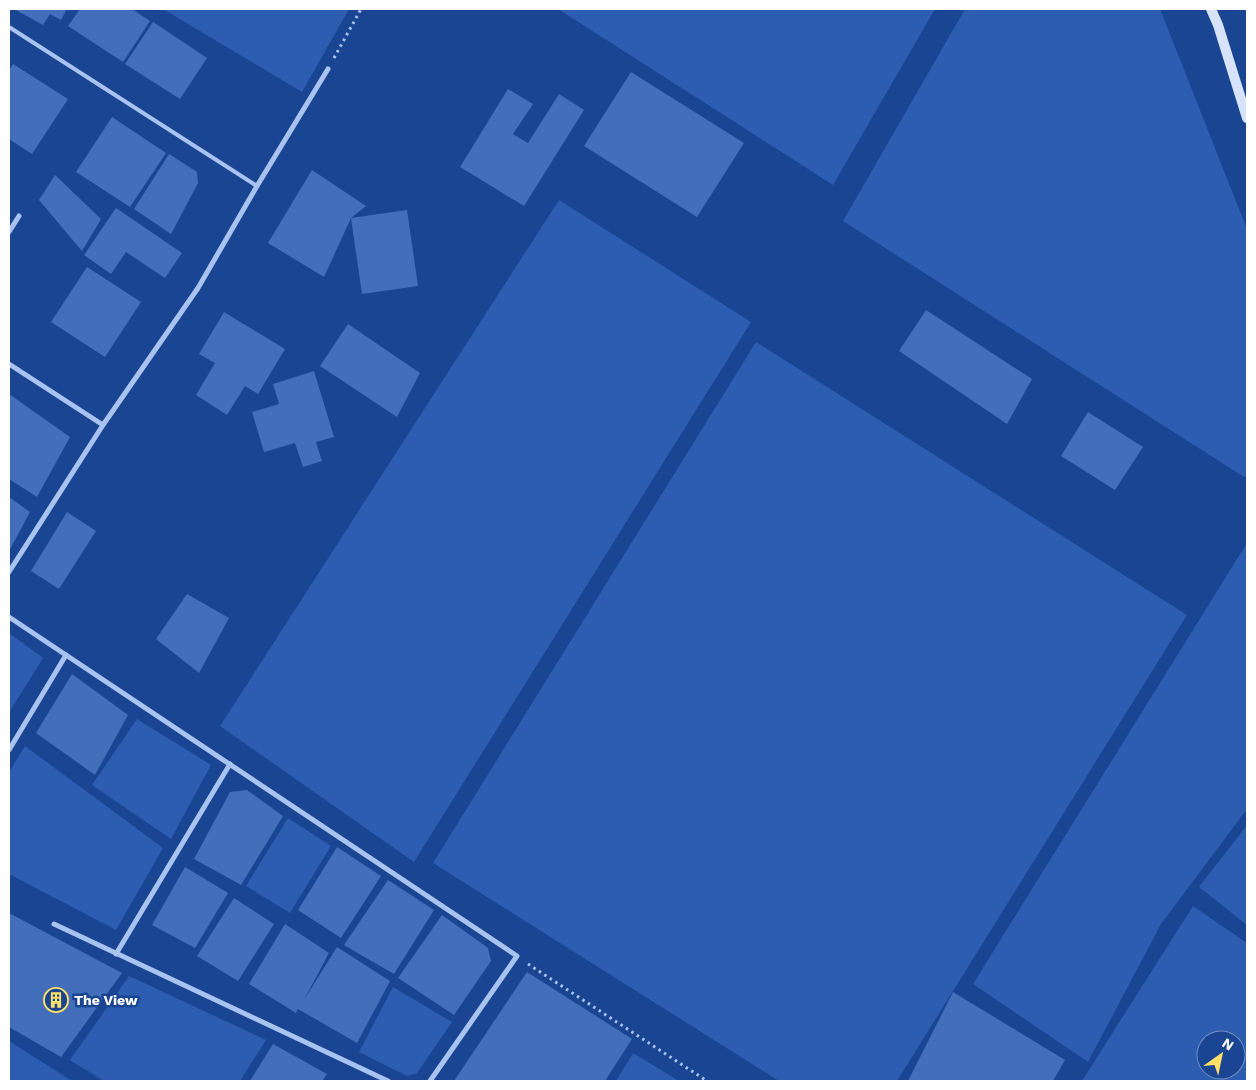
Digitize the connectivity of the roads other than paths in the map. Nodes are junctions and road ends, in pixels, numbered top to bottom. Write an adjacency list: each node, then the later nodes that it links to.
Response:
1 (1211, 9): 4 (main road)
2 (9, 27): 5 (lane)
3 (328, 69): 5 (street)
4 (1247, 118)
5 (257, 186): 9 (street)
6 (19, 216): 7 (street)
7 (9, 232)
8 (9, 364): 9 (street)
9 (103, 425): 10 (street)
10 (9, 572)
11 (9, 617): 12 (street)
12 (66, 655): 13 (street); 14 (street)
13 (9, 750)
14 (230, 764): 16 (street); 18 (street)
15 (54, 924): 16 (street)
16 (116, 954): 17 (street)
17 (388, 1081)
18 (430, 1081)

